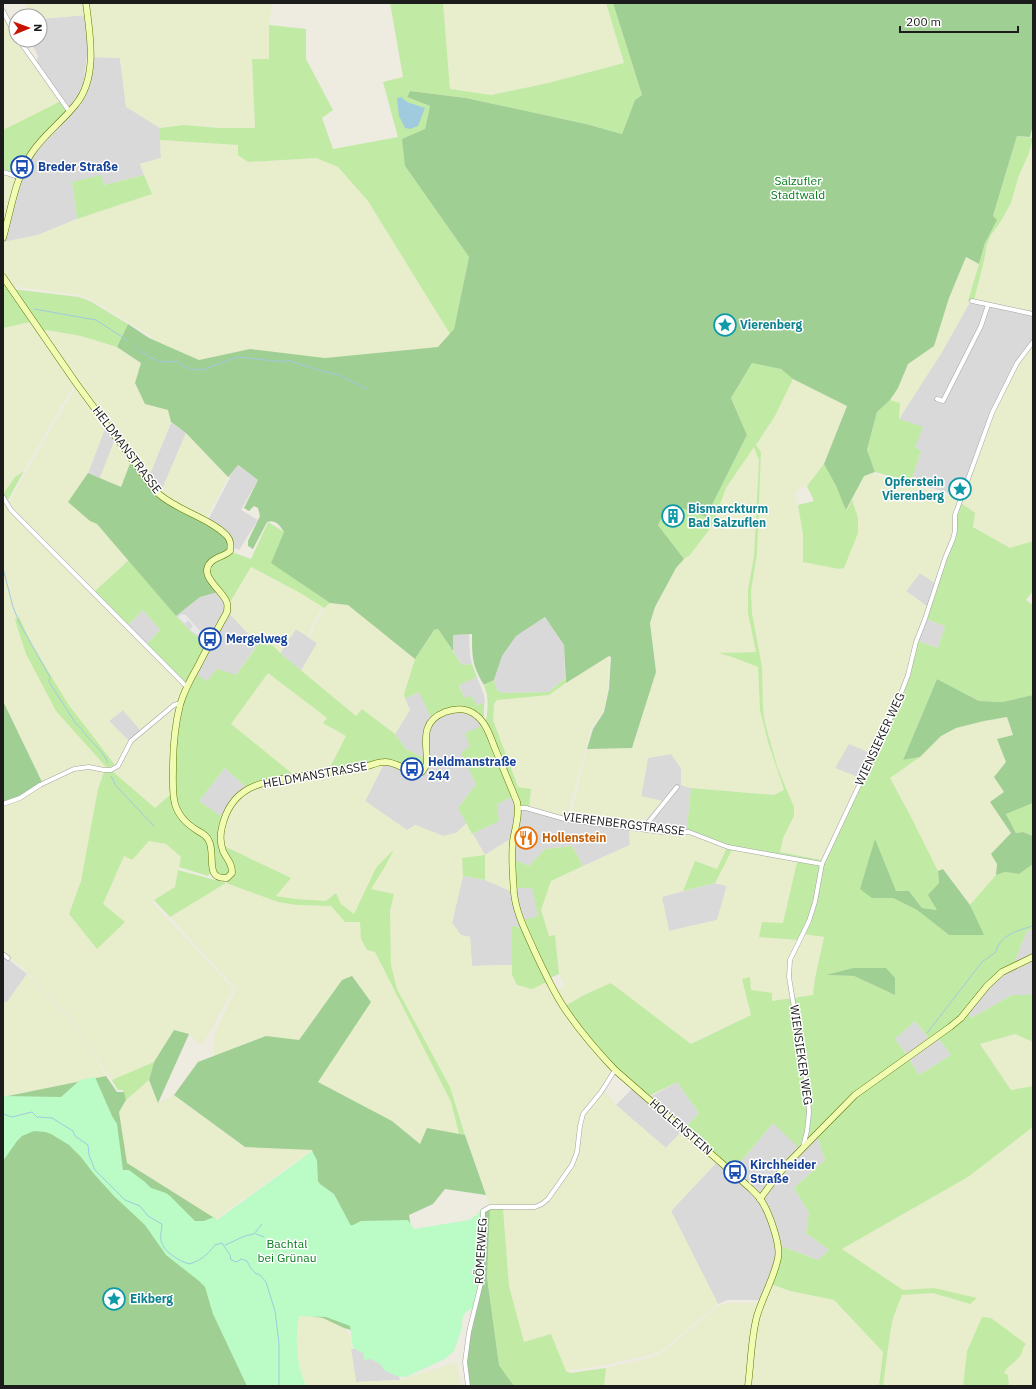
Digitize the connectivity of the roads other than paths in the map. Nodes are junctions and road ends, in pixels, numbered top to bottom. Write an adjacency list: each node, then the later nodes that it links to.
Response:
1 (86, 3): 5 (main road)
2 (3, 11): 3 (street)
3 (8, 21)
4 (25, 48): 5 (street)
5 (70, 111): 7 (main road)
6 (3, 172): 7 (street)
7 (19, 177): 8 (main road)
8 (3, 238)
9 (3, 278): 16 (main road, HELDMANSTRASSE)
10 (972, 301): 11 (street)
11 (988, 305): 12 (street); 14 (street)
12 (1033, 314)
13 (1033, 342): 23 (street, WIENSIEKER WEG)
14 (937, 399)
15 (3, 497): 16 (street)
16 (187, 688): 17 (main road, HELDMANSTRASSE)
17 (180, 703): 18 (main road, HELDMANSTRASSE); 20 (street)
18 (427, 727): 21 (main road, HOLLENSTEIN)
19 (677, 787): 22 (street)
20 (3, 804)
21 (518, 808): 22 (street, VIERENBERGSTRASSE); 27 (main road, HOLLENSTEIN)
22 (643, 829): 23 (street, VIERENBERGSTRASSE)
23 (822, 864): 28 (street, WIENSIEKER WEG)
24 (3, 954): 26 (street)
25 (1033, 957): 28 (main road)
26 (8, 958)
27 (615, 1070): 29 (main road, HOLLENSTEIN); 30 (street, RÖMERWEG)
28 (803, 1147): 29 (main road)
29 (760, 1199): 31 (main road)
30 (468, 1386)
31 (748, 1386)

